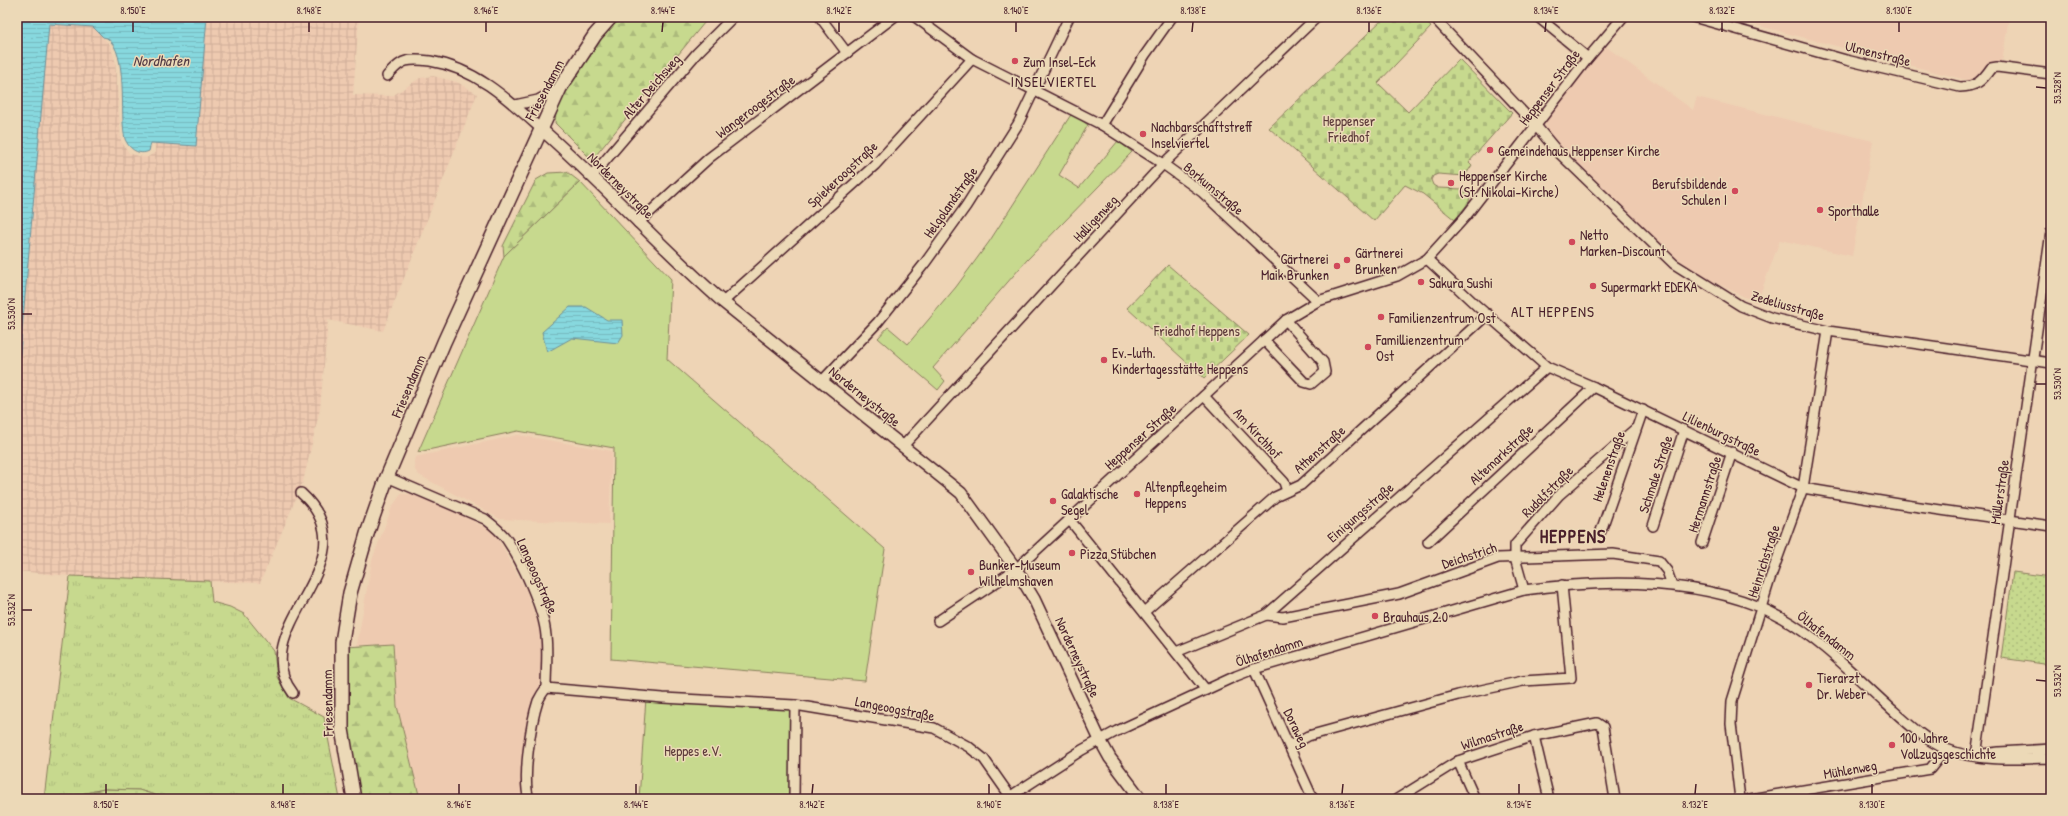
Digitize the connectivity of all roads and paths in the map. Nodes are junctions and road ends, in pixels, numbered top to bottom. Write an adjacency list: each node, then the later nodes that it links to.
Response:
1 (611, 17): 18 (main road, Friesendamm)
2 (733, 17): 25 (street, Alter Deichsweg)
3 (820, 17): 13 (street)
4 (894, 17): 13 (street, Wangeroogestraße)
5 (915, 17): 14 (street, Borkumstraße)
6 (1069, 17): 19 (street, Helgolandstraße)
7 (1172, 17): 21 (street)
8 (1317, 17): 24 (street, Halligenweg)
9 (1432, 17): 22 (street, Zedeliusstraße)
10 (1538, 17): 15 (street)
11 (1623, 17): 15 (street, Heppenser Straße)
12 (1693, 17): 16 (street, Ulmenstraße)
13 (847, 53): 26 (street, Wangeroogestraße)
14 (972, 58): 19 (street, Borkumstraße); 30 (street, Spiekeroogstraße)
15 (1588, 58): 22 (street, Heppenser Straße)
16 (2051, 74)
17 (387, 76): 20 (street)
18 (560, 88): 20 (street); 23 (main road, Friesendamm)
19 (1035, 90): 21 (street, Borkumstraße); 38 (street, Helgolandstraße)
20 (515, 105): 23 (street)
21 (1102, 125): 24 (street, Borkumstraße)
22 (1537, 126): 28 (street, Heppenser Straße); 33 (street, Zedeliusstraße)
23 (541, 129): 25 (street, Norderneystraße); 46 (main road, Friesendamm)
24 (1164, 164): 29 (street, Borkumstraße); 44 (street, Halligenweg)
25 (592, 176): 26 (street, Norderneystraße)
26 (638, 223): 30 (street, Norderneystraße)
27 (2051, 232): 35 (street, Müllerstraße)
28 (1427, 259): 29 (street, Heppenser Straße); 31 (street, Lilienburgstraße)
29 (1318, 301): 32 (street, Heppenser Straße)
30 (723, 302): 38 (street, Norderneystraße)
31 (1488, 314): 37 (street, Lilienburgstraße); 48 (street, Athenstraße)
32 (1286, 320): 34 (street, Heppenser Straße); 34 (street)
33 (1828, 331): 35 (street, Zedeliusstraße); 47 (street, Heinrichstraße)
34 (1264, 340): 40 (street, Heppenser Straße)
35 (2032, 361): 36 (street, Zedeliusstraße); 51 (street, Müllerstraße)
36 (2051, 363)
37 (1547, 367): 39 (street, Lilienburgstraße); 64 (street, Einigungsstraße)
38 (822, 381): 44 (street, Norderneystraße)
39 (1594, 387): 41 (street, Lilienburgstraße); 55 (street, Altemarkstraße)
40 (1204, 396): 48 (street, Am Kirchhof); 50 (street, Heppenser Straße)
41 (1643, 410): 42 (street, Helenenstraße); 43 (street, Lilienburgstraße)
42 (1635, 429): 54 (street, Helenenstraße); 57 (street, Rudolfstraße)
43 (1684, 430): 45 (street, Lilienburgstraße); 52 (street, Schmale Straße)
44 (903, 446): 58 (street, Norderneystraße)
45 (1732, 452): 47 (street, Lilienburgstraße); 56 (street, Hermannstraße)
46 (387, 477): 68 (street, Langeoogstraße); 81 (main road, Friesendamm)
47 (1803, 488): 51 (street, Lilienburgstraße); 62 (street, Heinrichstraße)
48 (1287, 492): 63 (street, Athenstraße)
49 (301, 493): 70 (street)
50 (1069, 519): 58 (street, Heppenser Straße); 63 (street)
51 (2009, 519): 53 (street, Lilienburgstraße); 77 (street, Müllerstraße)
52 (1653, 526)
53 (2051, 526)
54 (1600, 531)
55 (1428, 542)
56 (1702, 544)
57 (1515, 558): 60 (street, Deichstrich); 61 (street, Rudolfstraße); 64 (street, Deichstrich)
58 (1016, 568): 65 (street, Heppenser Straße); 73 (street, Norderneystraße)
59 (1562, 585): 60 (street, Ölhafendamm); 61 (street, Ölhafendamm); 74 (street)
60 (1672, 585): 62 (street, Ölhafendamm)
61 (1524, 590): 67 (street, Ölhafendamm)
62 (1762, 609): 75 (street, Ölhafendamm); 90 (street, Heinrichstraße)
63 (1144, 612): 66 (street)
64 (1266, 615): 66 (street, Einigungsstraße)
65 (938, 621)
66 (1176, 652): 69 (street)
67 (1254, 669): 69 (street, Ölhafendamm); 74 (street, Doraweg)
68 (546, 688): 71 (street, Langeoogstraße); 82 (street, Langeoogstraße)
69 (1206, 690): 73 (street, Ölhafendamm)
70 (293, 693)
71 (795, 705): 80 (street, Langeoogstraße); 83 (street)
72 (1534, 736): 79 (street, Wilmastraße); 88 (street); 89 (street, Wilmastraße)
73 (1100, 740): 80 (street, Ölhafendamm); 84 (street, Norderneystraße)
74 (1290, 746): 85 (street, Doraweg)
75 (1946, 749): 77 (street); 91 (street, Mühlenweg)
76 (2051, 749): 77 (street)
77 (1976, 756): 78 (street)
78 (2051, 758)
79 (1458, 761): 86 (street, Wilmastraße); 87 (street)
80 (1008, 798)
81 (354, 799)
82 (529, 799)
83 (794, 799)
84 (1141, 799)
85 (1313, 799)
86 (1398, 799)
87 (1475, 799)
88 (1549, 799)
89 (1615, 799)
90 (1740, 799)
91 (1750, 799)

